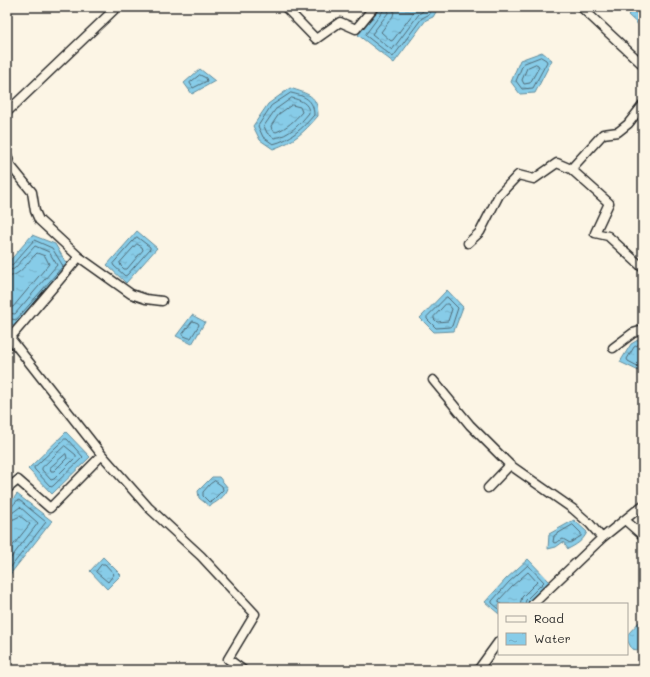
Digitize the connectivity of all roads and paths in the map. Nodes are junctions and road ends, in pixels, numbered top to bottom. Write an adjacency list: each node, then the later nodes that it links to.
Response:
1 (117, 7): 7 (street)
2 (285, 7): 3 (street)
3 (374, 7)
4 (581, 7): 5 (street)
5 (643, 65)
6 (643, 105): 9 (street)
7 (7, 112)
8 (7, 155): 11 (street)
9 (571, 168): 10 (street); 12 (street)
10 (468, 243)
11 (79, 257): 13 (street); 17 (street)
12 (643, 268)
13 (162, 300)
14 (643, 330): 15 (street)
15 (613, 348)
16 (433, 380): 18 (street)
17 (102, 455): 20 (street); 27 (street)
18 (510, 465): 19 (street); 24 (street)
19 (488, 488)
20 (7, 489)
21 (643, 505): 22 (street)
22 (625, 520): 23 (street); 24 (street)
23 (643, 536)
24 (602, 538): 25 (street)
25 (534, 603)
26 (498, 642): 28 (street)
27 (243, 670)
28 (478, 670)

